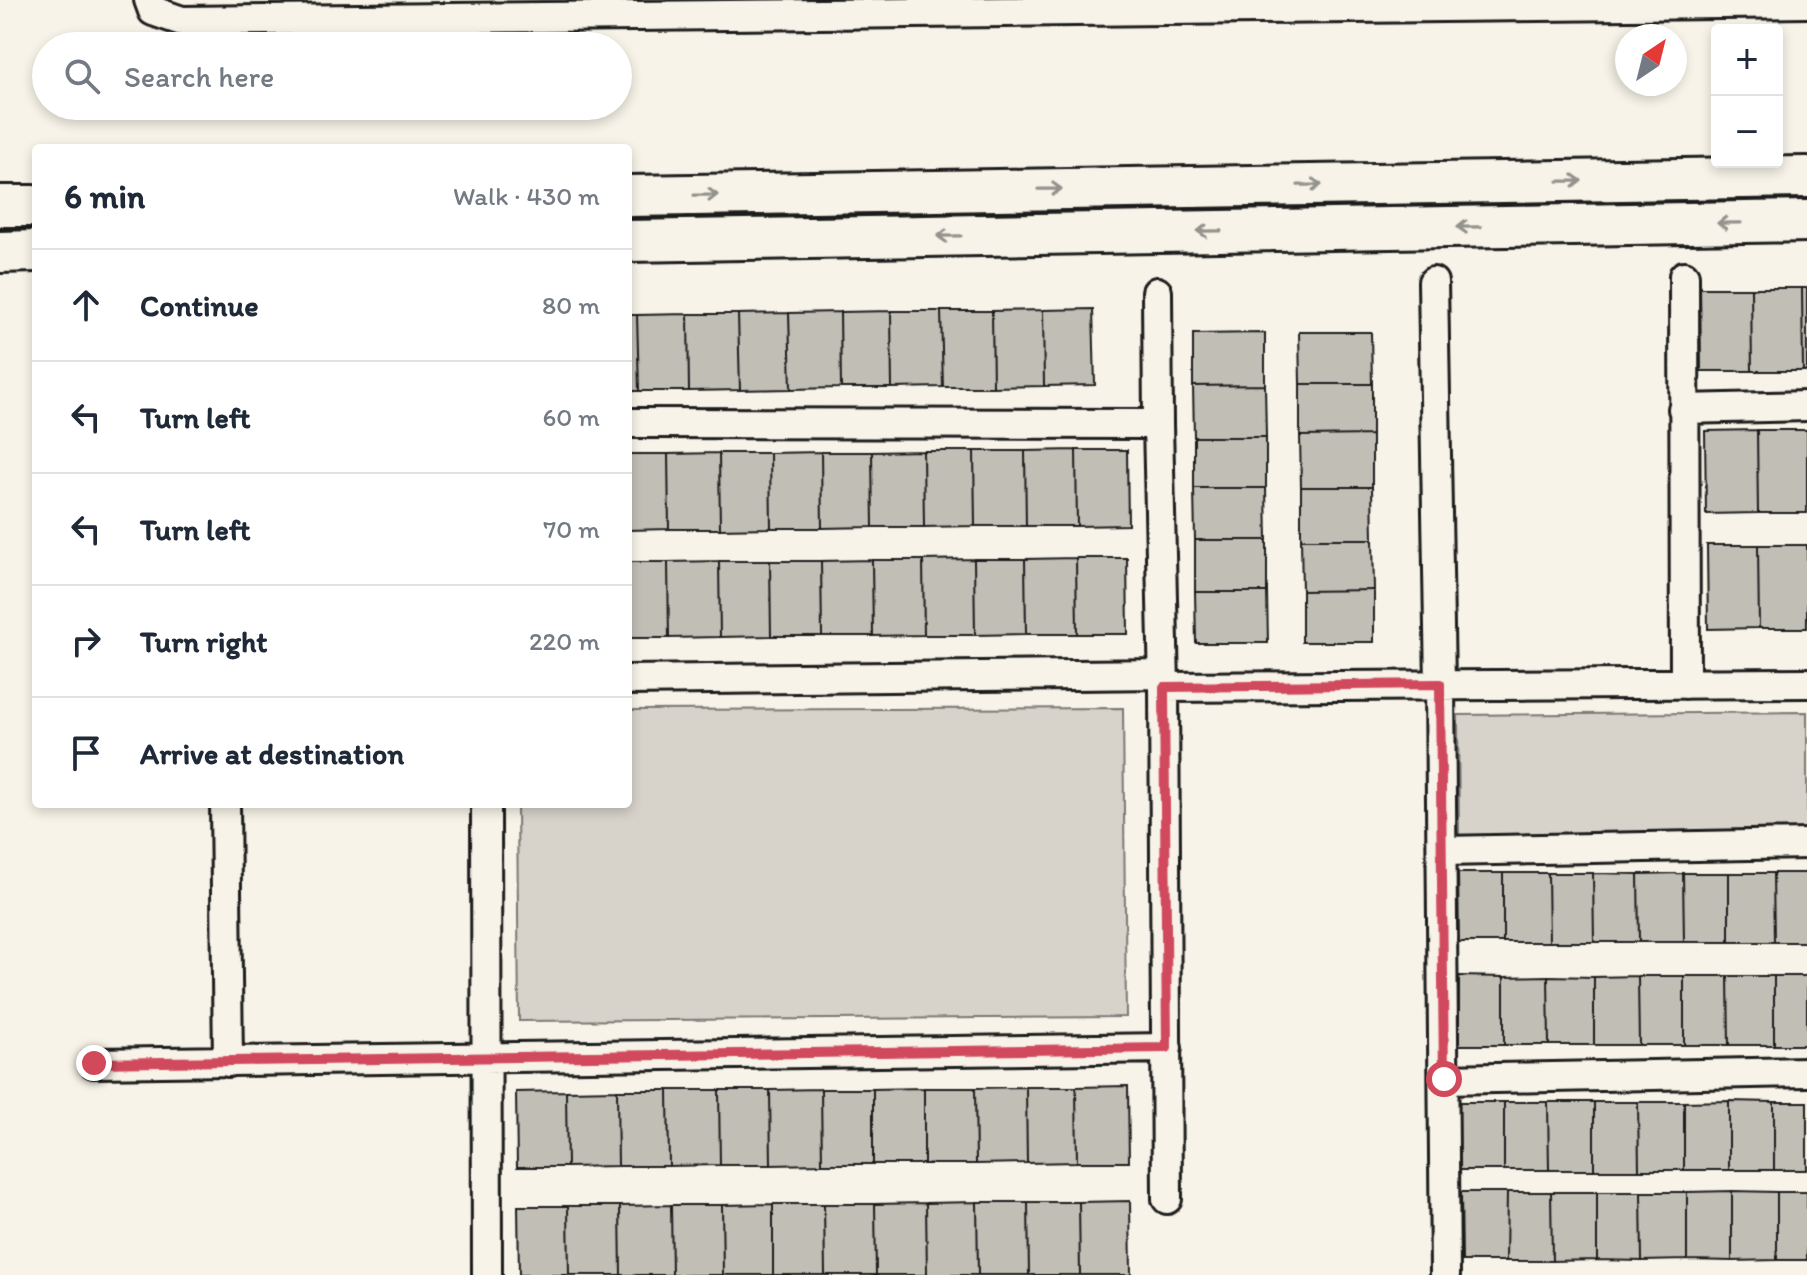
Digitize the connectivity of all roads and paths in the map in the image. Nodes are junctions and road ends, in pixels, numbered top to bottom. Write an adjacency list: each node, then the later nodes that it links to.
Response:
1 (149, 0): 6 (street)
2 (1621, 3): 3 (street); 4 (street)
3 (1807, 3)
4 (1375, 4): 5 (street)
5 (672, 8): 6 (street)
6 (408, 9)
7 (1807, 177): 8 (main road, one-way to 7)
8 (632, 196)
9 (0, 206): 10 (main road)
10 (32, 206)
11 (1807, 221): 12 (main road, one-way to 12)
12 (632, 241)
13 (1684, 276): 17 (street)
14 (1433, 282): 23 (street)
15 (1157, 292): 19 (street)
16 (1807, 406): 17 (street)
17 (1683, 409): 24 (street)
18 (632, 423): 19 (street)
19 (1158, 424): 21 (street)
20 (632, 680): 21 (street)
21 (1164, 681): 23 (street); 29 (street)
22 (1807, 683): 24 (street)
23 (1440, 684): 24 (street); 28 (street)
24 (1685, 684)
25 (225, 808): 31 (street)
26 (486, 808): 30 (street)
27 (1807, 844): 28 (street)
28 (1442, 851): 34 (street)
29 (1167, 1048): 30 (street); 35 (street)
30 (486, 1059): 31 (street); 36 (street)
31 (228, 1062): 32 (street)
32 (94, 1063)
33 (1807, 1072): 34 (street)
34 (1444, 1079): 37 (street)
35 (1167, 1199)
36 (487, 1275)
37 (1445, 1275)

